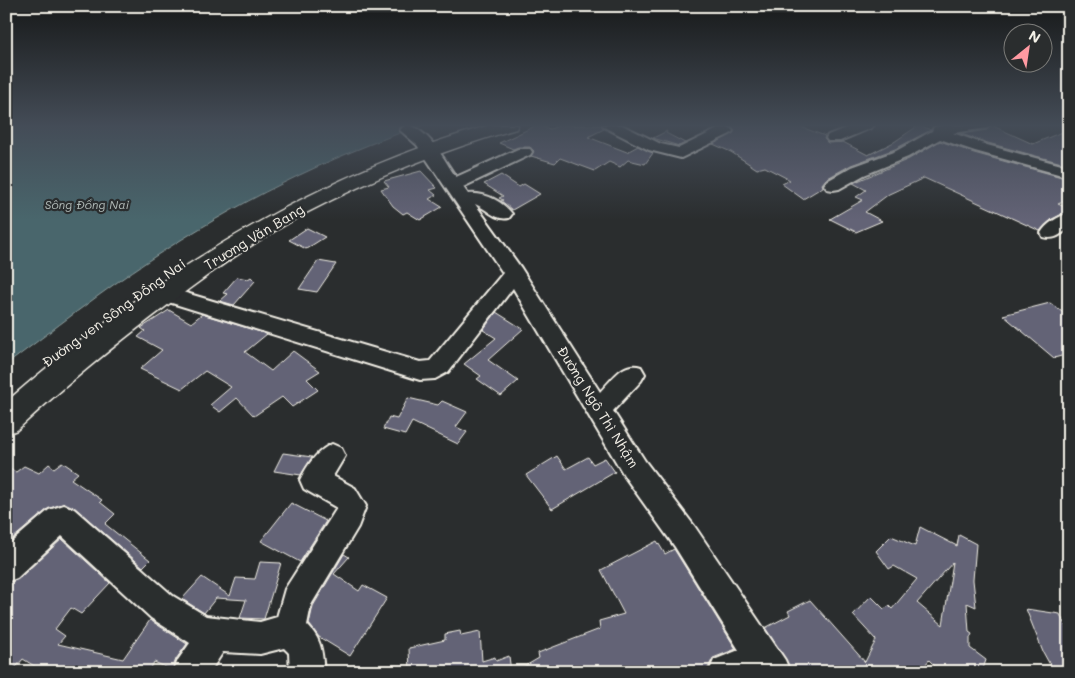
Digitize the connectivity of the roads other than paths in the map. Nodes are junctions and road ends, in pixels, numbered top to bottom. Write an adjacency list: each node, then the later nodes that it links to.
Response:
1 (381, 157): 16 (main road, Đường ven Sông Đồng Nai)
2 (393, 157): 18 (main road, Trương Văn Bang)
3 (432, 157): 9 (street, Đường Ngô Thì Nhậm)
4 (517, 157): 9 (street)
5 (895, 157): 8 (street)
6 (1013, 157): 7 (street)
7 (1069, 172)
8 (833, 186)
9 (459, 193): 10 (street); 13 (street, Đường Ngô Thì Nhậm)
10 (503, 214)
11 (1069, 219): 12 (street)
12 (1050, 233)
13 (514, 273): 14 (street); 17 (street, Đường Ngô Thì Nhậm)
14 (169, 295)
15 (633, 374): 17 (street)
16 (6, 395)
17 (599, 409): 23 (street, Đường Ngô Thì Nhậm)
18 (6, 421)
19 (332, 456): 21 (street)
20 (6, 567): 22 (street)
21 (290, 630): 22 (street); 25 (street)
22 (215, 634): 24 (street)
23 (768, 665): 26 (street)
24 (190, 672)
25 (307, 672)
26 (726, 672)

